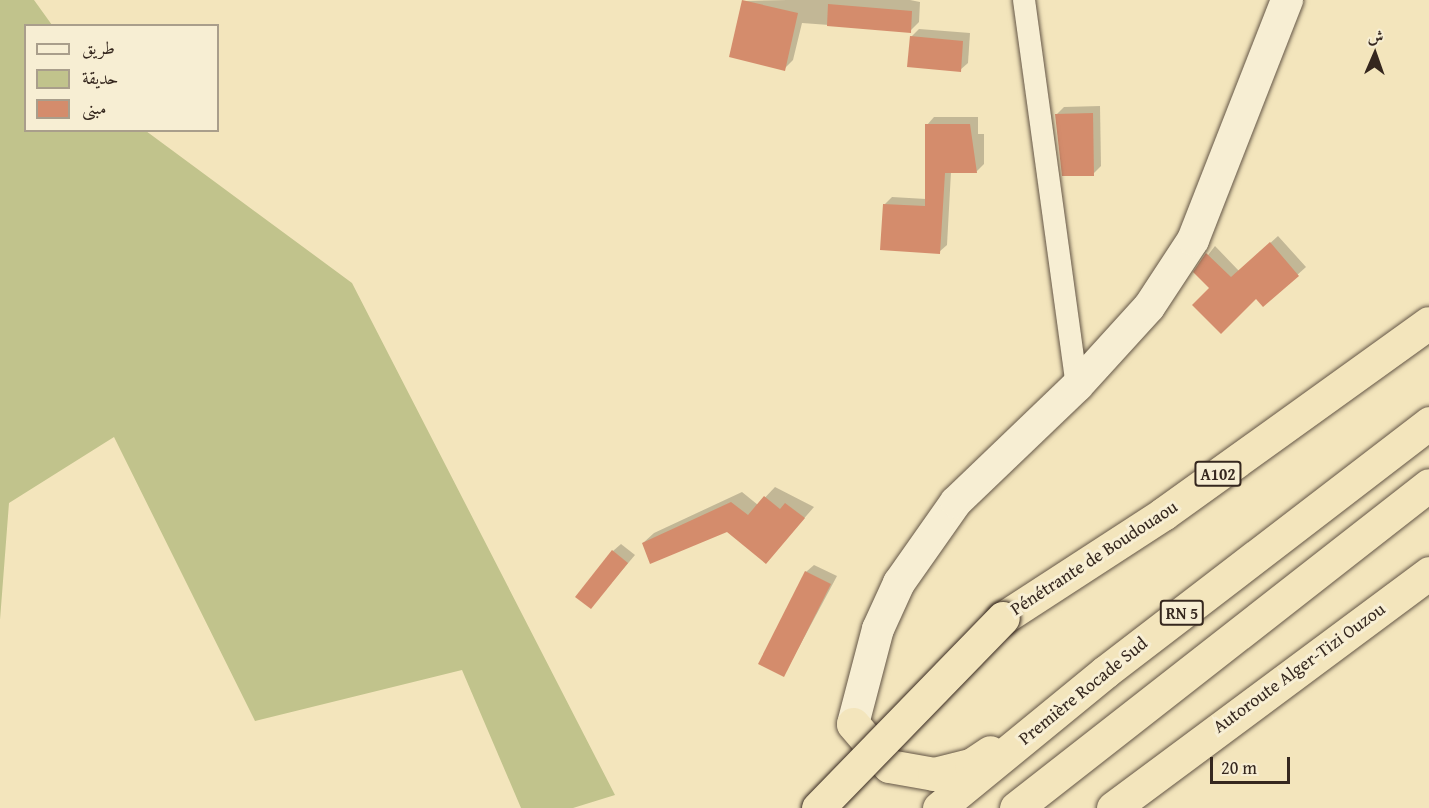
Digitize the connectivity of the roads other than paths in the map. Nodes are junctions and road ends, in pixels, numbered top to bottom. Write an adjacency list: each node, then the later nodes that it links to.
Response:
1 (1024, 0): 4 (street)
2 (1287, 0): 4 (main road)
3 (1429, 323): 10 (highway, Pénétrante de Boudouaou / A102, bridge)
4 (1077, 386): 9 (main road)
5 (1429, 423): 8 (highway, Première Rocade Sud / RN 5)
6 (1429, 485): 13 (highway)
7 (1429, 573): 14 (highway, Autoroute Alger-Tizi Ouzou)
8 (1105, 672): 9 (highway); 12 (highway, Première Rocade Sud / RN 5)
9 (853, 724): 11 (highway)
10 (818, 808)
11 (844, 808)
12 (939, 808)
13 (1016, 808)
14 (1113, 808)

